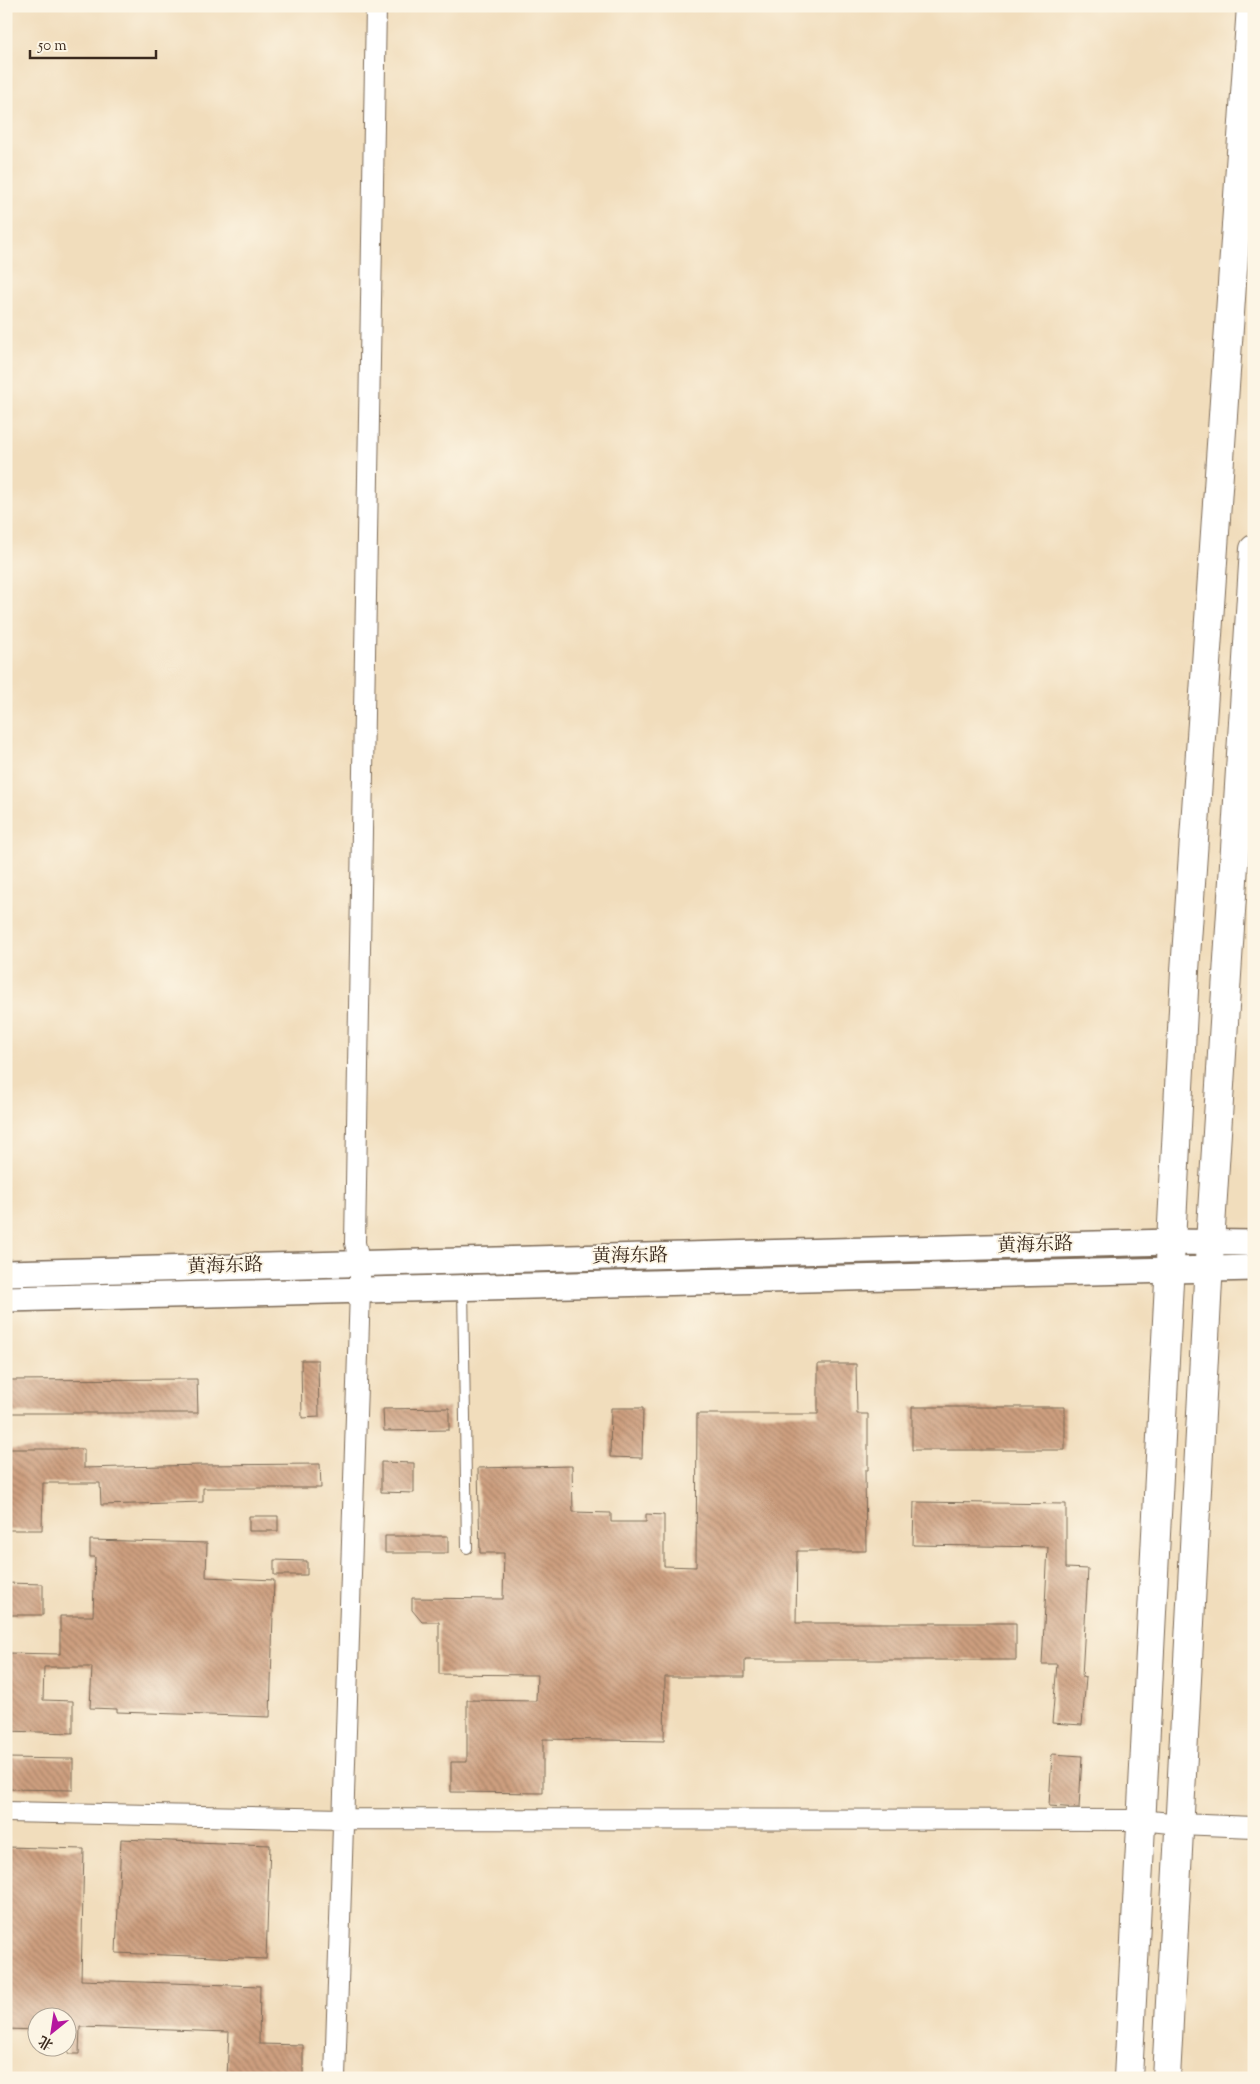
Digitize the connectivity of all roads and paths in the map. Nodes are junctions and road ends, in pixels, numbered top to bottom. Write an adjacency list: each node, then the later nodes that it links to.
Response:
1 (376, 6): 7 (street)
2 (1251, 6): 4 (main road)
3 (1254, 549): 6 (main road)
4 (1170, 1242): 6 (street, 黄海东路); 7 (street, 黄海东路); 9 (main road)
5 (1254, 1243): 6 (street, 黄海东路)
6 (1209, 1256): 8 (street, 黄海东路); 9 (street, 黄海东路); 18 (main road)
7 (360, 1264): 10 (street, 黄海东路); 12 (street)
8 (1254, 1268)
9 (1168, 1270): 11 (street, 黄海东路); 17 (main road)
10 (6, 1273)
11 (464, 1288): 12 (street, 黄海东路); 14 (lane)
12 (360, 1290): 13 (street, 黄海东路); 16 (street)
13 (6, 1299)
14 (467, 1548)
15 (6, 1812): 16 (street)
16 (343, 1819): 17 (street); 20 (street)
17 (1141, 1820): 18 (street); 21 (main road)
18 (1179, 1824): 19 (street); 22 (main road)
19 (1254, 1827)
20 (335, 2078)
21 (1128, 2078)
22 (1166, 2078)

